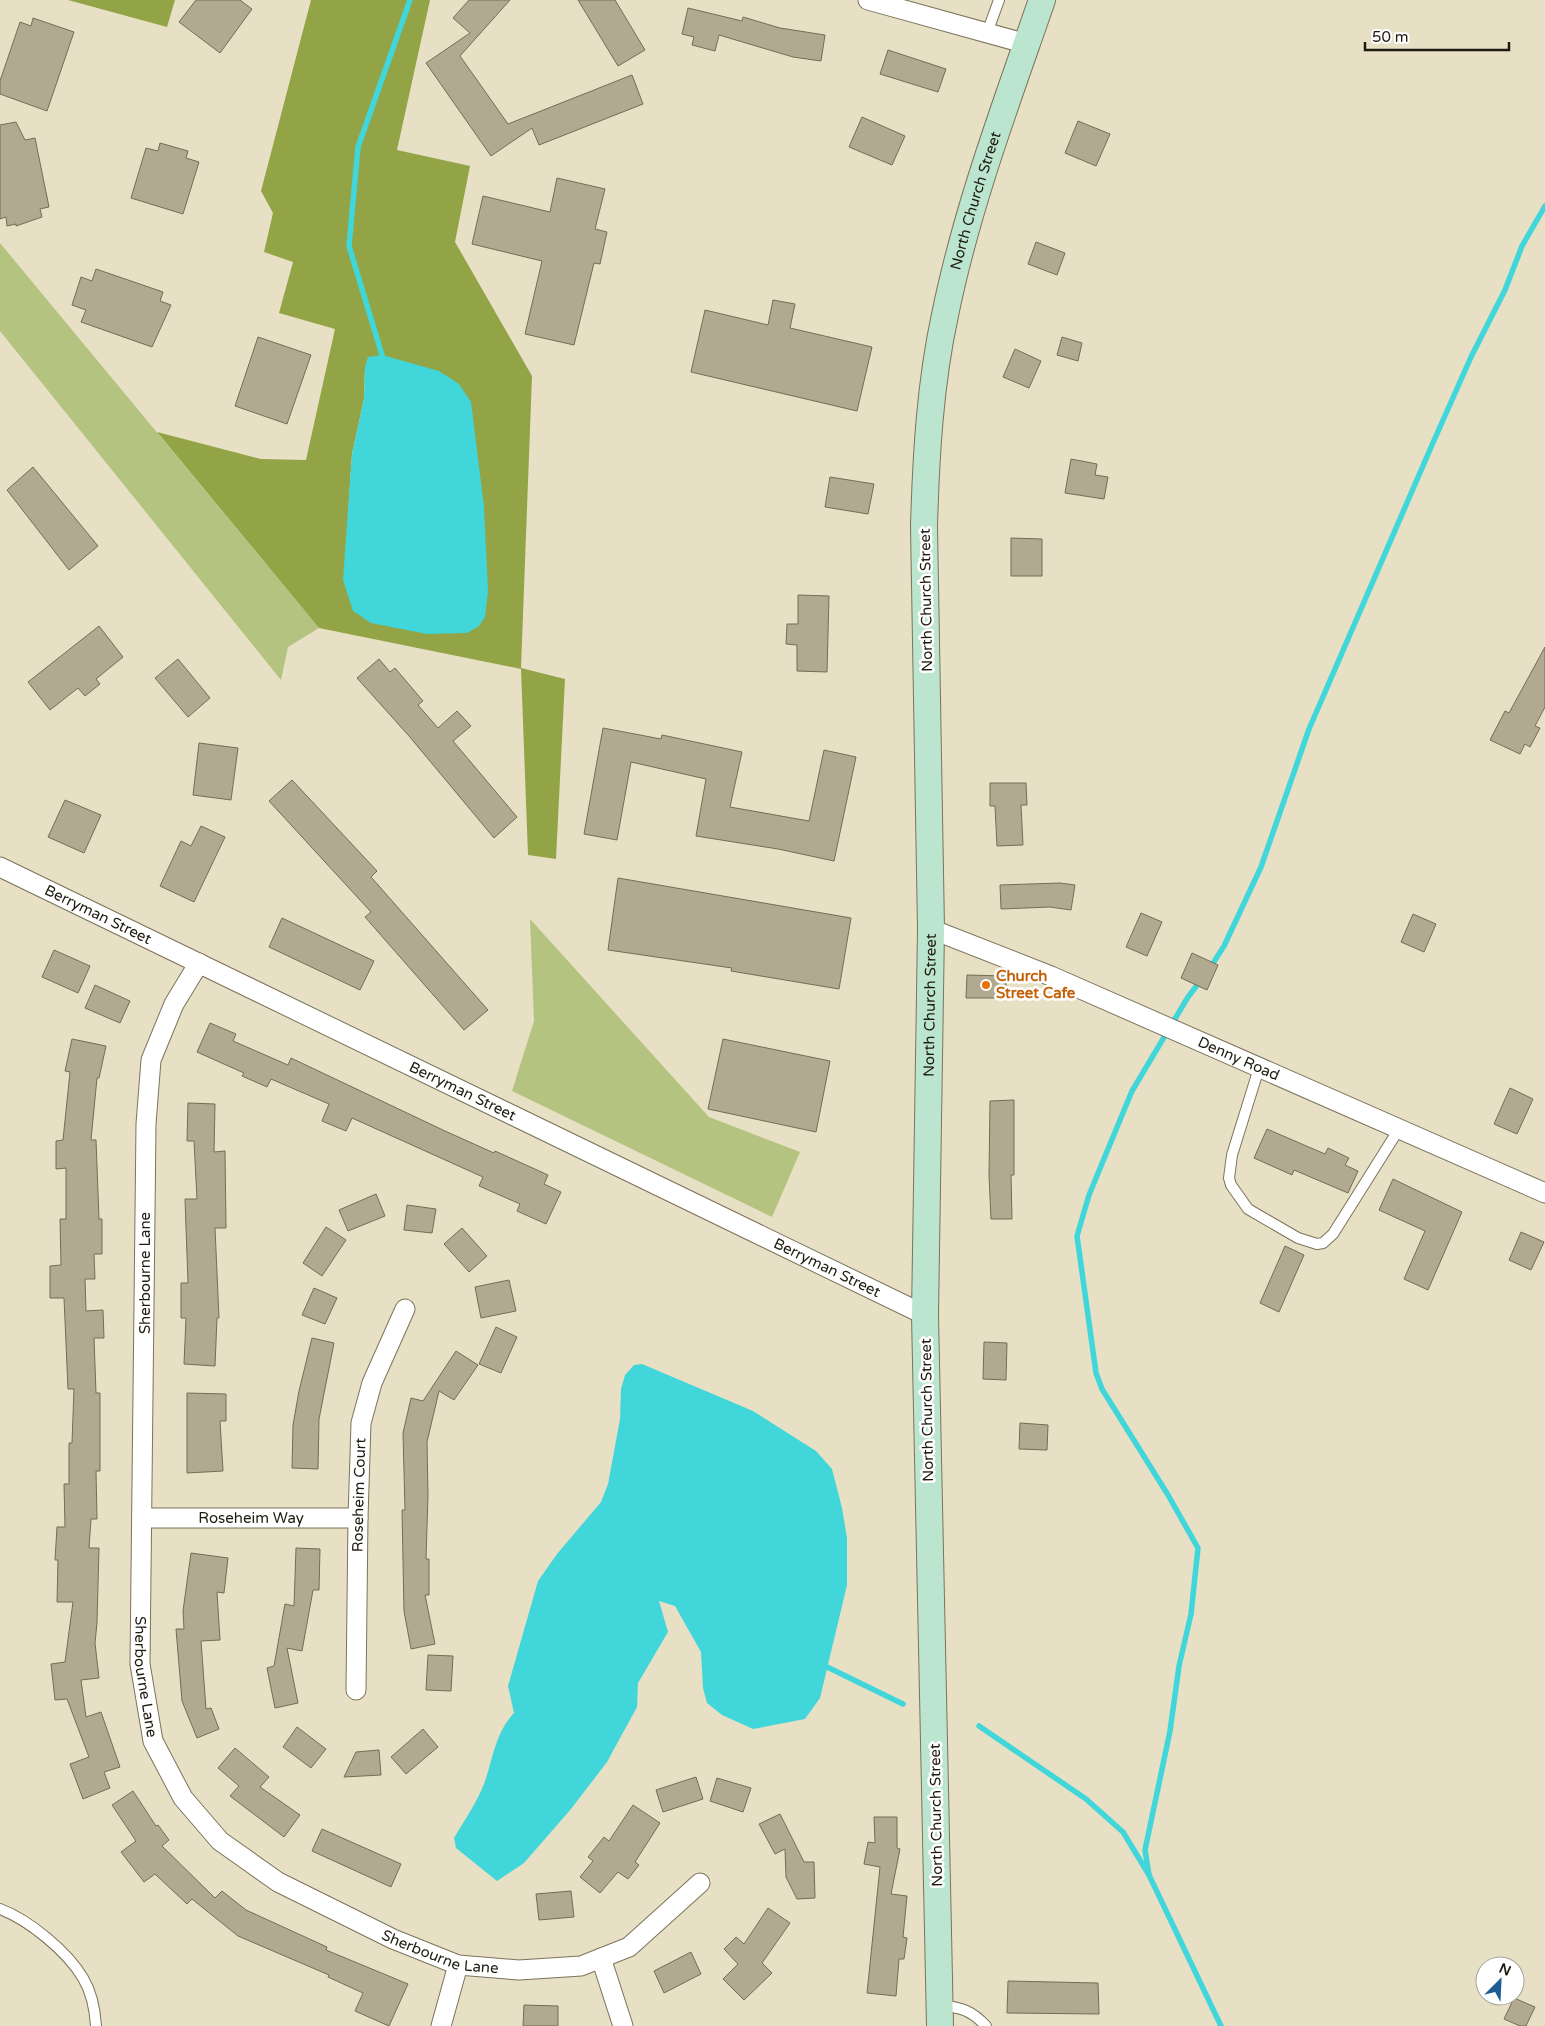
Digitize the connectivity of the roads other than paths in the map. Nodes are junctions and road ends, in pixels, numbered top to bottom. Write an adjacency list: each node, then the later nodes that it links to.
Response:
1 (868, 0): 4 (street)
2 (999, 0): 5 (lane)
3 (1042, 0): 6 (main road, North Church Street)
4 (903, 5): 5 (street)
5 (987, 33): 6 (street)
6 (1027, 44): 8 (main road, North Church Street)
7 (0, 867): 9 (street, Berryman Street)
8 (931, 929): 10 (street, Denny Road); 14 (main road, North Church Street)
9 (199, 963): 14 (street, Berryman Street); 15 (street, Sherbourne Lane)
10 (1259, 1068): 11 (street, Denny Road); 11 (lane)
11 (1399, 1129): 12 (street, Denny Road)
12 (1545, 1192)
13 (406, 1309): 16 (street, Roseheim Court)
14 (925, 1315): 22 (main road, North Church Street)
15 (143, 1518): 16 (street, Roseheim Way); 21 (street, Sherbourne Lane)
16 (358, 1518): 17 (street, Roseheim Court)
17 (356, 1690)
18 (700, 1883): 20 (street, Sherbourne Lane)
19 (0, 1909): 23 (lane)
20 (601, 1958): 21 (street, Sherbourne Lane); 25 (street)
21 (458, 1965): 24 (street)
22 (940, 2016): 26 (lane)
23 (96, 2026)
24 (441, 2026)
25 (623, 2026)
26 (986, 2026)

